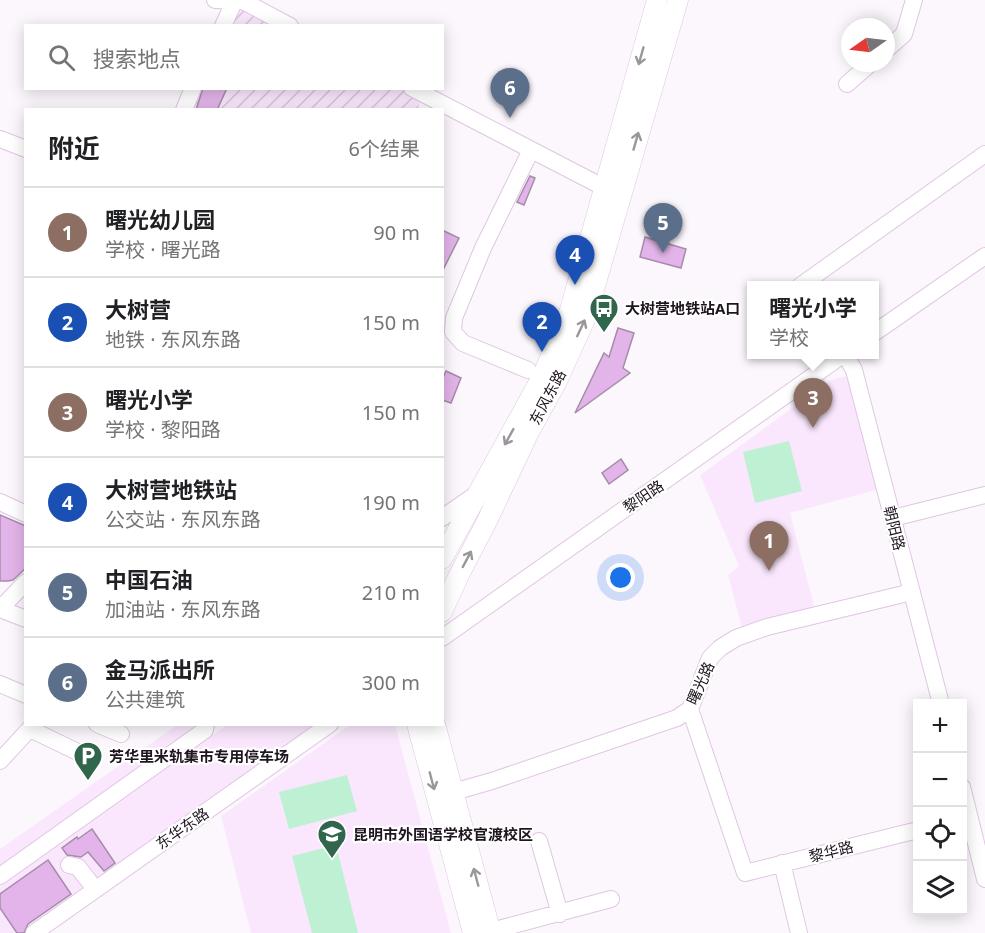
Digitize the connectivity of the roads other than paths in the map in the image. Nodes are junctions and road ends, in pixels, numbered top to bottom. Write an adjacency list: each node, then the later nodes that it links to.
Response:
1 (215, 0): 5 (street)
2 (657, 0): 18 (main road, 东风东路, one-way to 18)
3 (678, 0): 34 (main road, 东风东路, one-way to 3)
4 (914, 0): 8 (street)
5 (240, 1): 6 (street); 7 (street)
6 (224, 24)
7 (286, 24)
8 (895, 42)
9 (861, 72): 10 (street)
10 (847, 84)
11 (192, 90): 13 (street)
12 (416, 90): 16 (street)
13 (185, 108)
14 (0, 138): 15 (street)
15 (24, 147)
16 (531, 150): 18 (street); 24 (street)
17 (985, 154): 20 (street)
18 (603, 187): 25 (main road, 东风东路, one-way to 25)
19 (985, 256): 21 (street)
20 (806, 281)
21 (879, 330)
22 (838, 359): 37 (street, 黎阳路)
23 (848, 359): 30 (street, 朝阳路)
24 (528, 370)
25 (478, 493): 29 (street); 31 (main road, 东风东路)
26 (985, 495): 30 (street)
27 (0, 502): 28 (street)
28 (24, 513)
29 (444, 517)
30 (893, 518): 33 (street, 朝阳路)
31 (444, 555)
32 (24, 584): 35 (street)
33 (912, 592): 40 (street, 朝阳路); 41 (street, 曙光路)
34 (444, 608)
35 (0, 609): 36 (street)
36 (24, 619)
37 (444, 637)
38 (0, 684): 39 (street)
39 (24, 694)
40 (940, 699)
41 (690, 709): 51 (street, 曙光路); 56 (street, 黎华路)
42 (102, 726): 48 (street)
43 (206, 726): 58 (street)
44 (327, 726): 60 (street, 东华东路)
45 (418, 726): 63 (main road, one-way to 63)
46 (436, 726): 51 (main road)
47 (32, 727): 49 (street); 50 (street)
48 (121, 734)
49 (88, 757)
50 (1, 759)
51 (453, 792): 63 (main road, one-way to 51)
52 (967, 799): 53 (street)
53 (973, 816): 59 (street)
54 (913, 831): 56 (street, 黎华路)
55 (539, 841): 62 (street)
56 (782, 863): 65 (street)
57 (69, 865): 60 (street)
58 (0, 876)
59 (985, 879)
60 (95, 889): 64 (street, 东华东路)
61 (611, 899): 62 (street)
62 (560, 914): 63 (street)
63 (485, 932)
64 (34, 933)
65 (799, 933)

